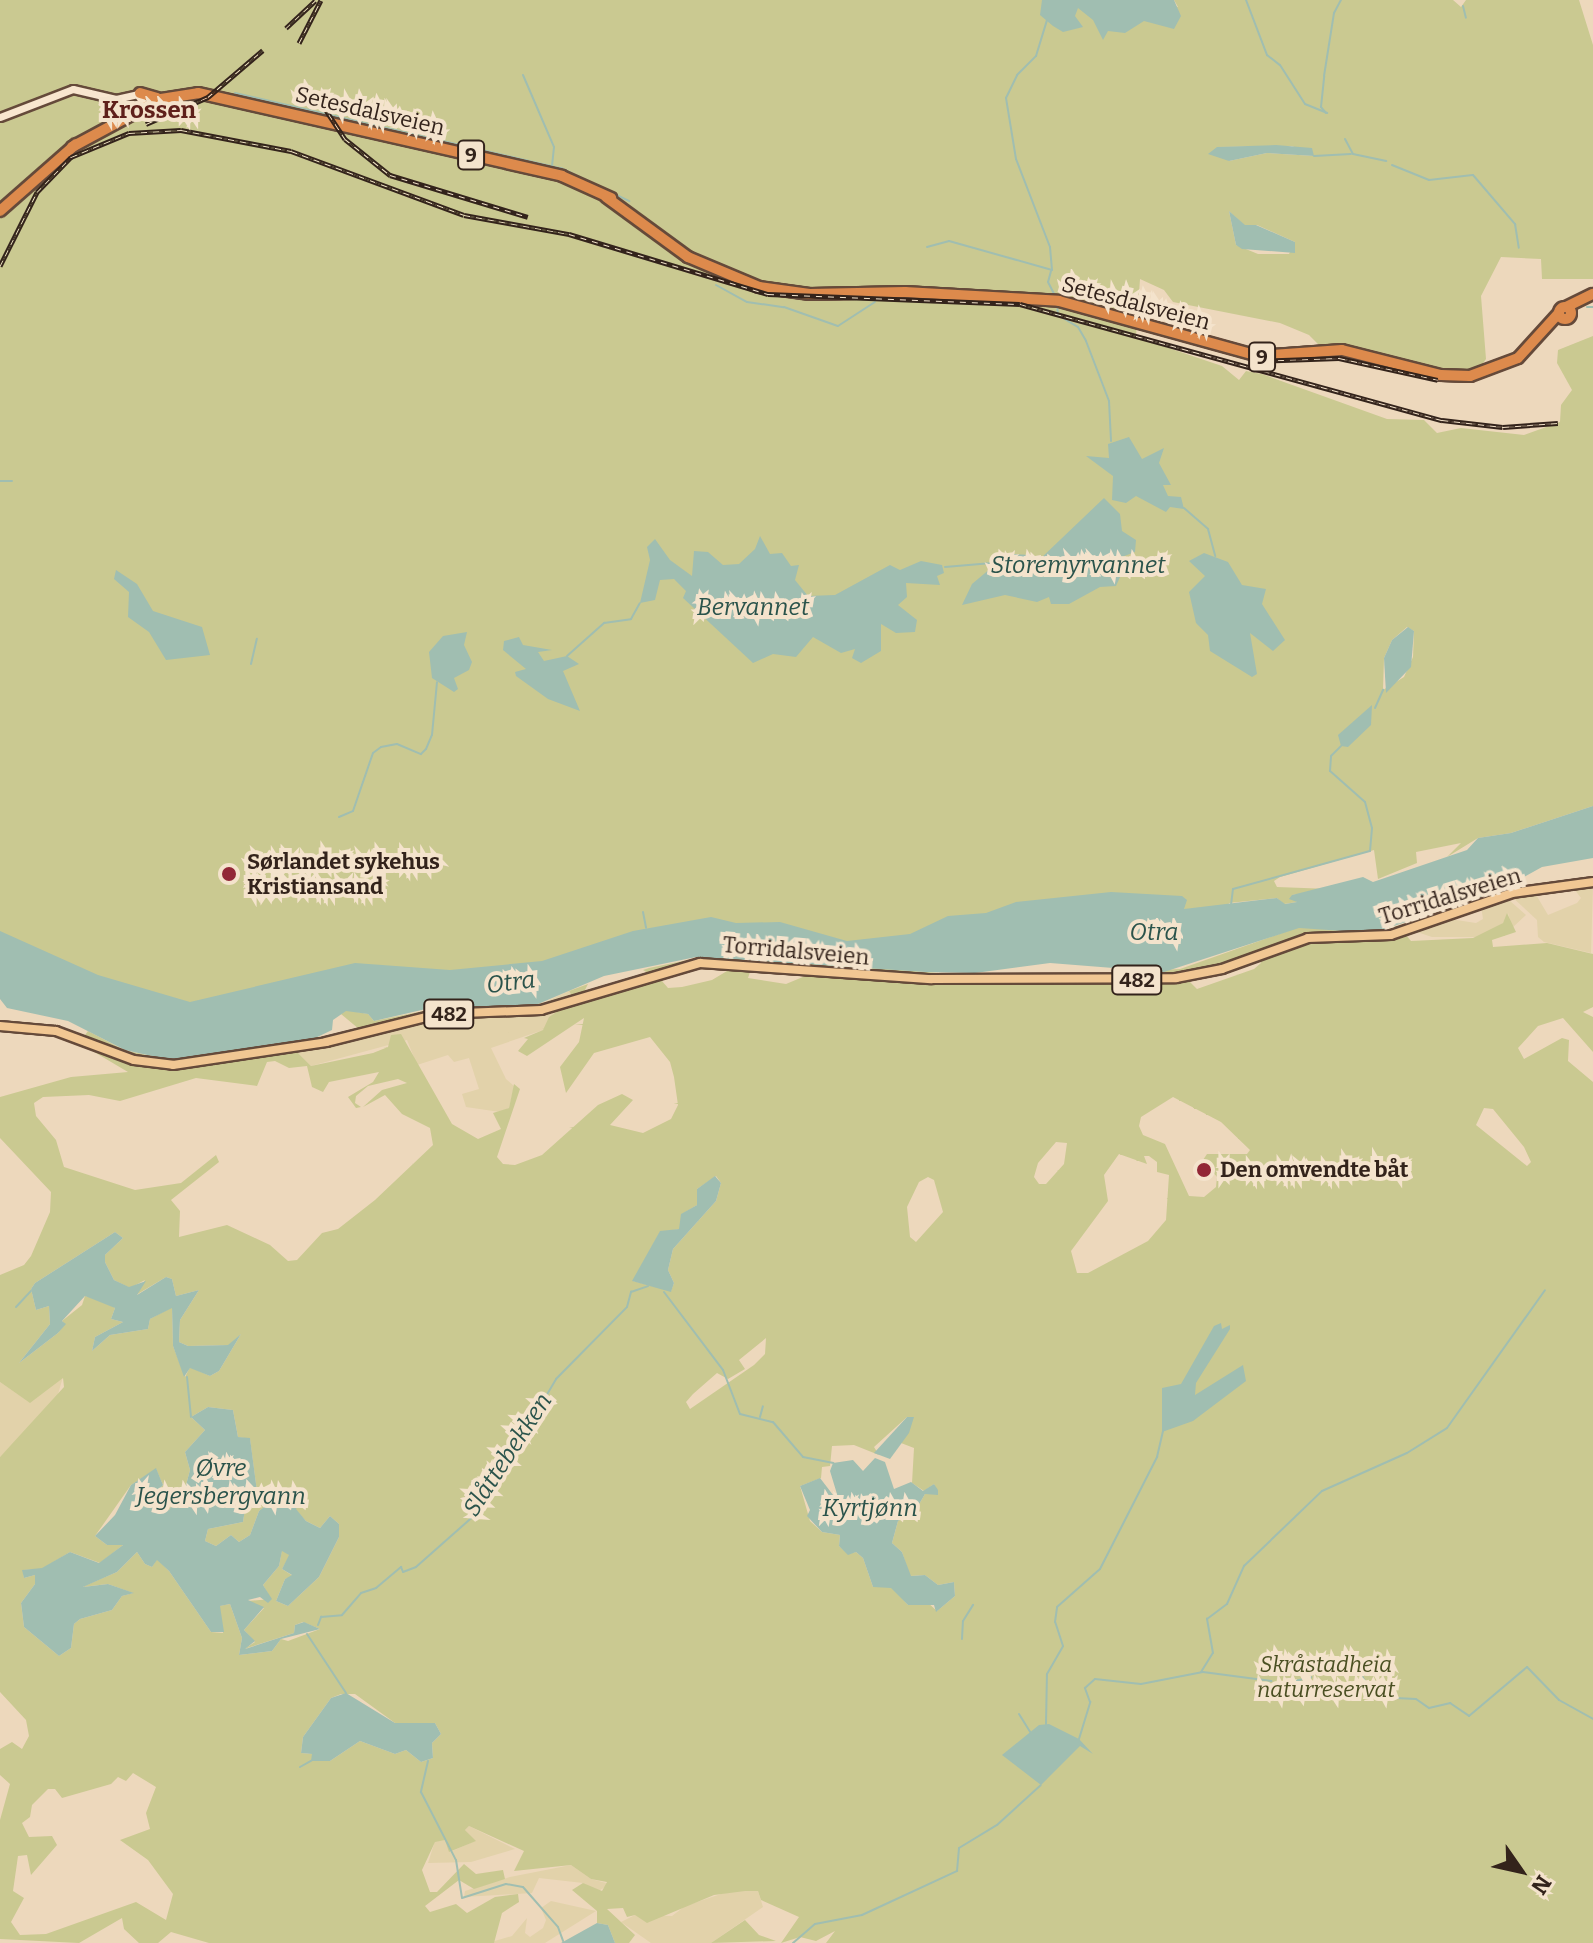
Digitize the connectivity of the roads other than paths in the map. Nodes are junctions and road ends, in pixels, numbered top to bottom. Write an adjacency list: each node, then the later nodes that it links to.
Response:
1 (215, 95): 2 (highway, Setesdalsveien / 9); 2 (highway, Setesdalsveien / 9); 5 (highway, Setesdalsveien / 9)
2 (144, 102): 3 (main road); 4 (highway, Setesdalsveien / 9)
3 (0, 117)
4 (0, 211)
5 (1588, 297)
6 (1593, 882): 7 (main road, Torridalsveien / 482)
7 (0, 1026)

